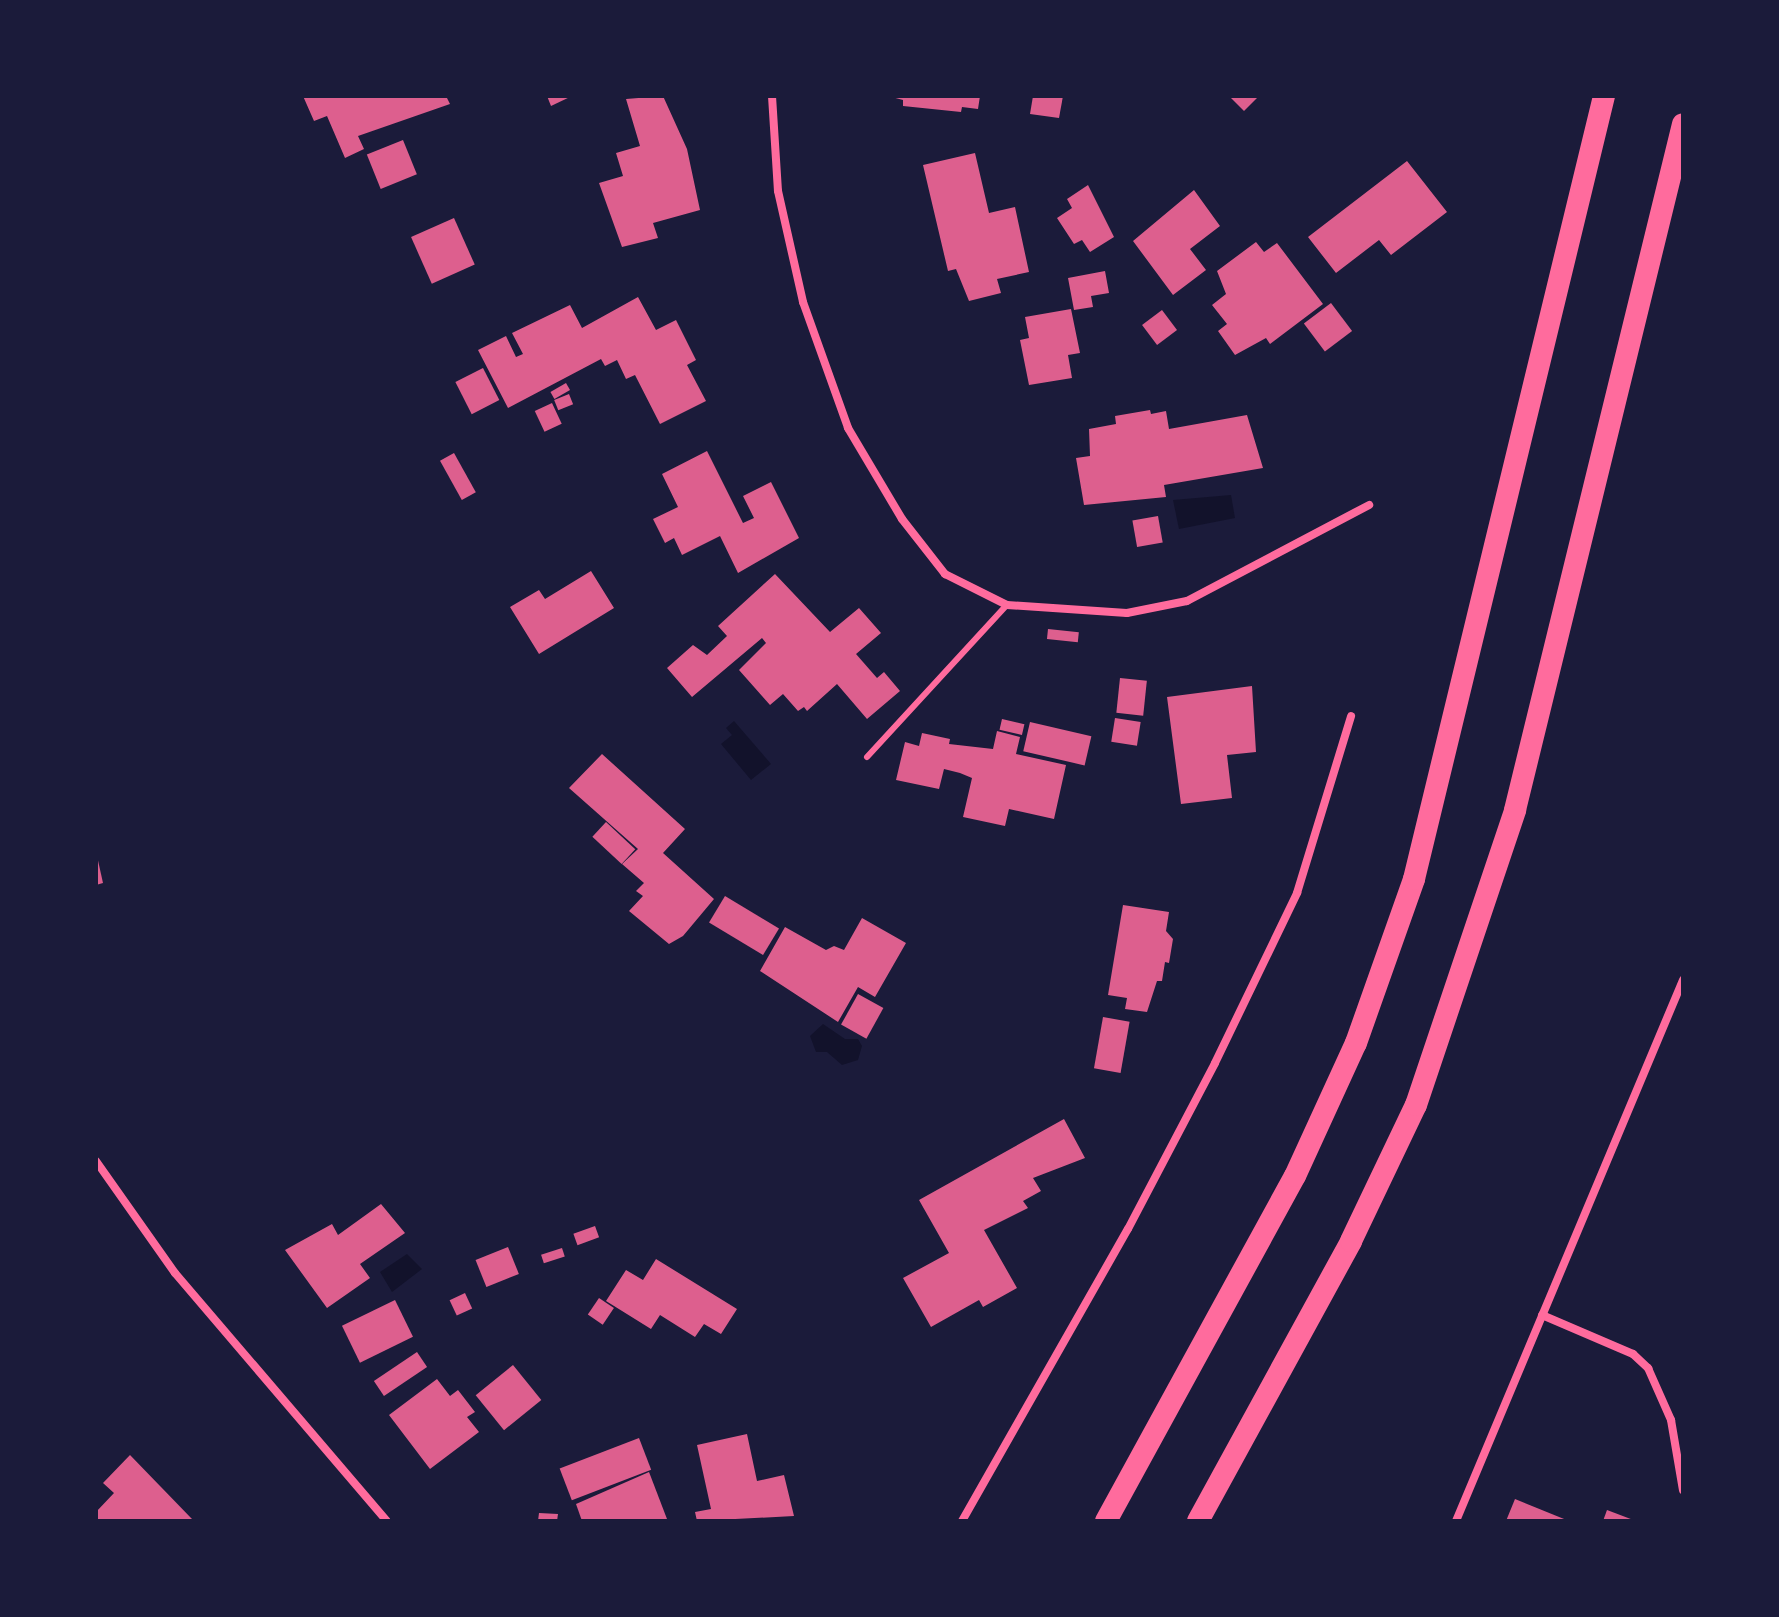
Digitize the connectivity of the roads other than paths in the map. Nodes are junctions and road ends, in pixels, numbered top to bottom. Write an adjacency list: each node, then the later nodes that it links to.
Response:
1 (772, 96): 5 (street)
2 (1604, 96): 14 (highway)
3 (1683, 124): 15 (highway)
4 (1369, 505): 5 (street)
5 (1007, 605): 7 (lane)
6 (1351, 716): 13 (street)
7 (867, 757)
8 (1683, 980): 10 (street)
9 (96, 1161): 12 (street)
10 (1542, 1315): 11 (street); 16 (street)
11 (1683, 1490)
12 (387, 1521)
13 (962, 1521)
14 (1106, 1521)
15 (1198, 1521)
16 (1456, 1521)

